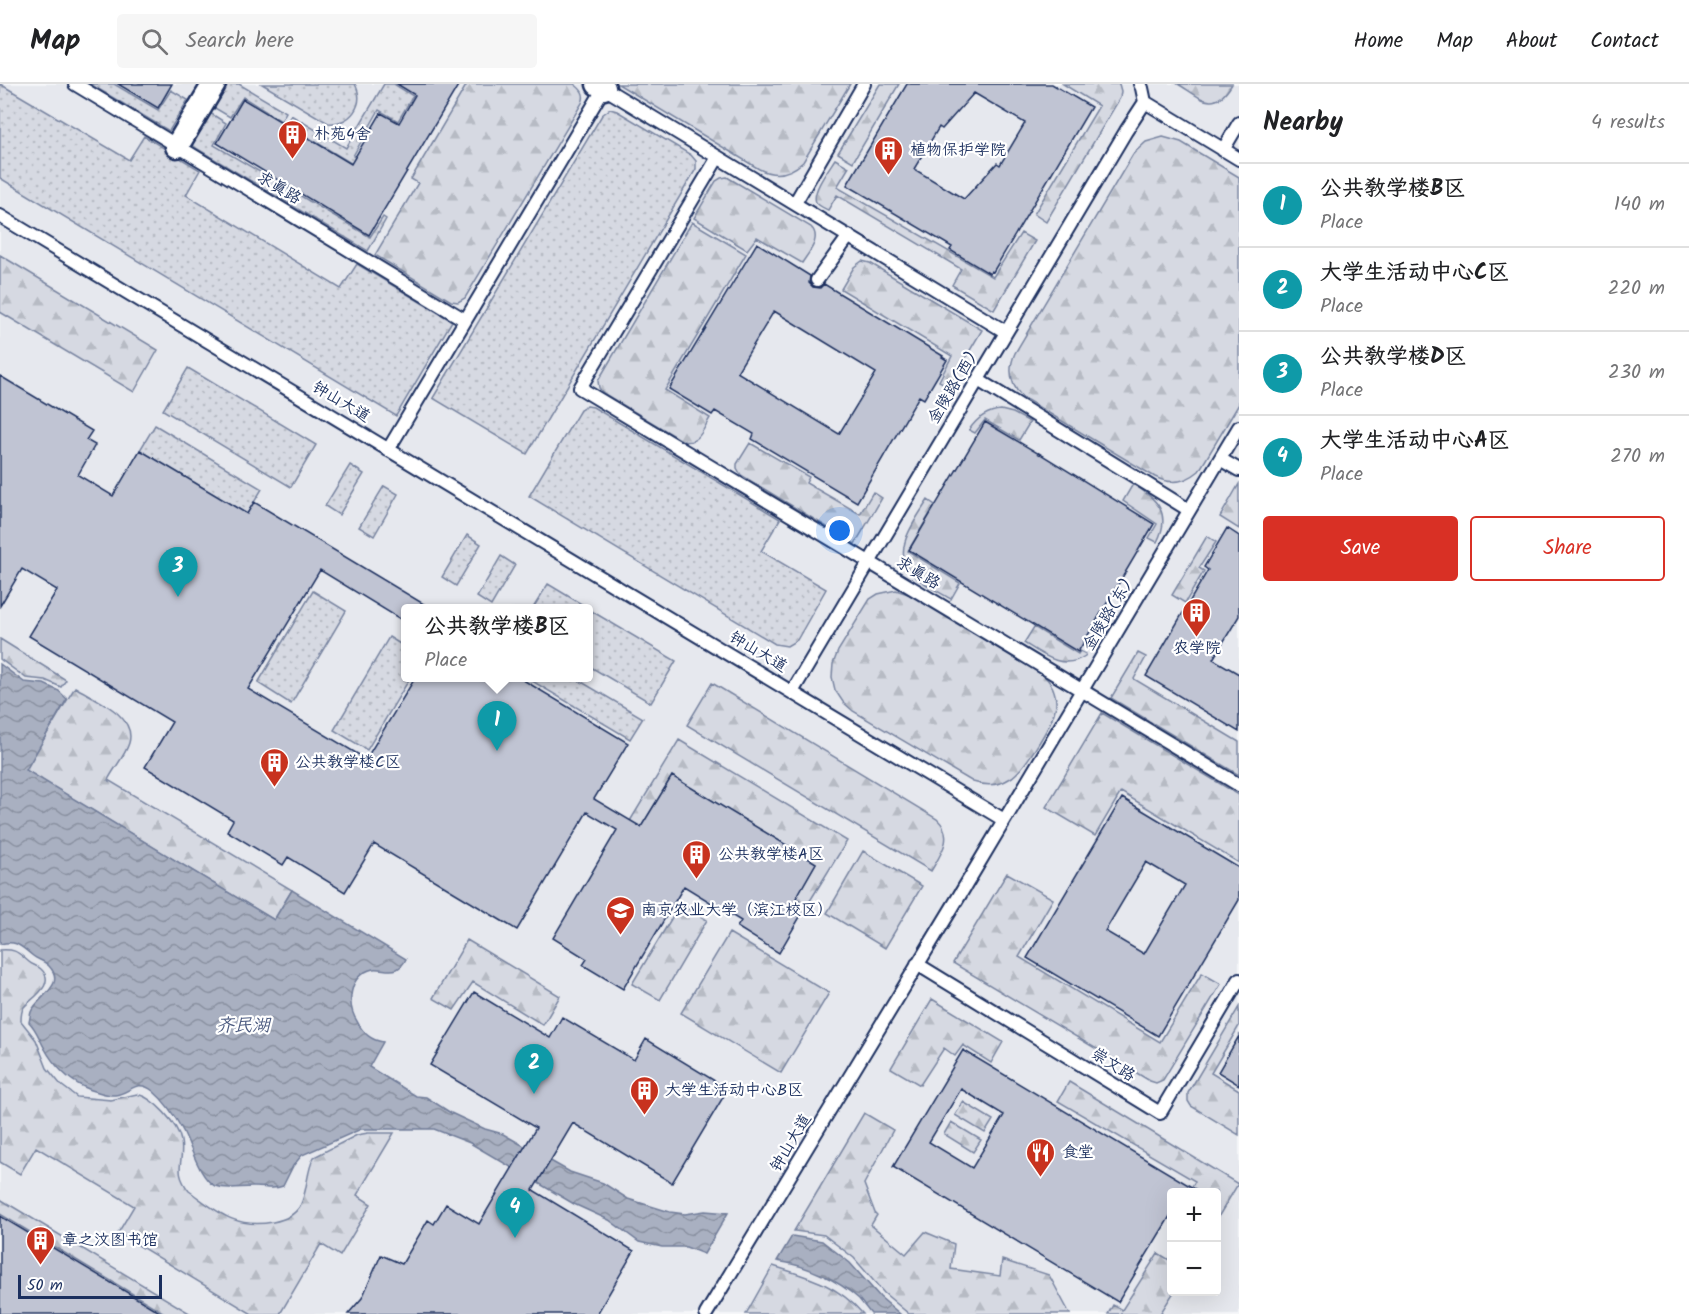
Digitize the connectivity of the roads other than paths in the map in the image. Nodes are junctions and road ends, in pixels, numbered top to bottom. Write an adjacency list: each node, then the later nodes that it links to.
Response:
1 (75, 84): 8 (lane, 求真路)
2 (214, 84): 8 (street)
3 (864, 84): 12 (lane)
4 (1140, 84): 6 (lane)
5 (601, 86): 10 (lane); 16 (lane)
6 (1145, 102): 9 (lane); 17 (lane, 金陵路(西))
7 (1239, 123): 9 (lane)
8 (177, 146): 16 (lane, 求真路)
9 (1223, 150): 11 (lane)
10 (718, 157): 12 (lane); 24 (lane, 求真路)
11 (1239, 159)
12 (795, 203): 14 (lane)
13 (0, 216): 20 (lane, 钟山大道)
14 (849, 236): 15 (lane); 17 (lane)
15 (817, 280)
16 (465, 320): 20 (lane)
17 (1006, 332): 18 (lane, 金陵路(西))
18 (978, 380): 23 (lane); 24 (lane, 金陵路(西))
19 (1239, 427): 21 (lane, 金陵路(东))
20 (388, 450): 26 (lane, 钟山大道)
21 (1220, 459): 22 (lane); 23 (lane, 金陵路(东))
22 (1239, 470)
23 (1190, 510): 25 (lane, 金陵路(东))
24 (869, 562): 25 (lane, 求真路); 26 (lane, 金陵路(西))
25 (1082, 690): 27 (lane, 求真路); 28 (lane, 金陵路(东))
26 (792, 692): 28 (lane, 钟山大道)
27 (1239, 785)
28 (1004, 820): 29 (lane, 钟山大道)
29 (917, 964): 30 (lane, 崇文路); 31 (lane, 钟山大道)
30 (1239, 980)
31 (706, 1314)

